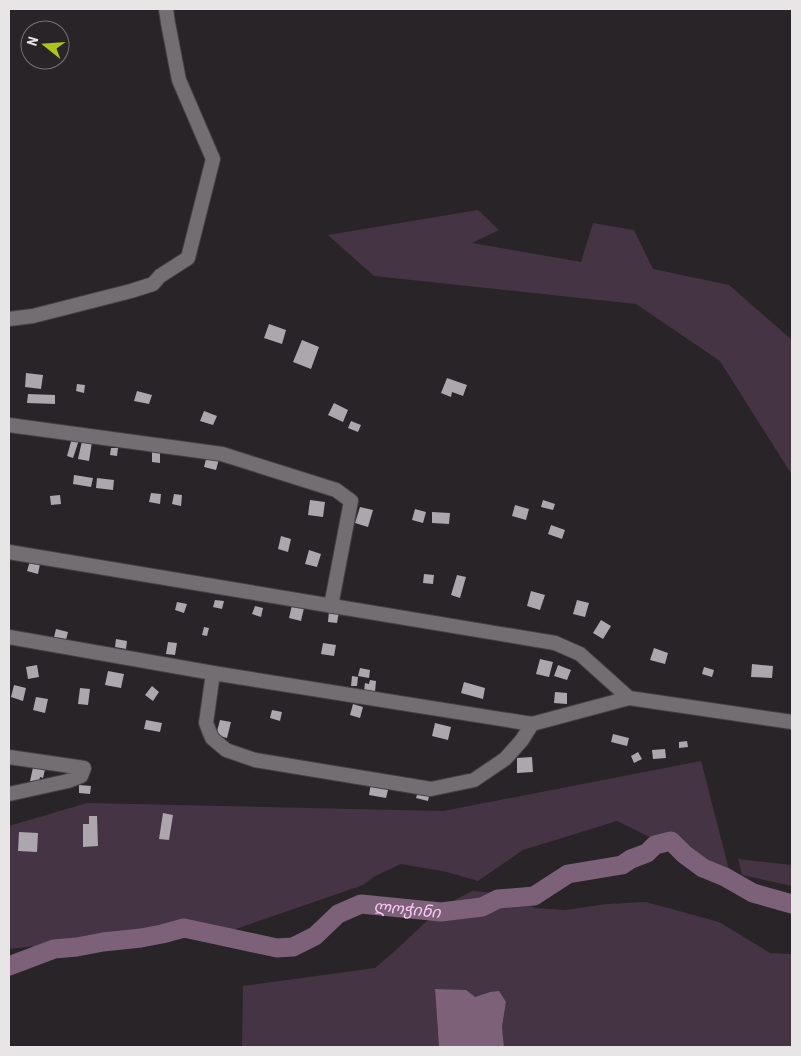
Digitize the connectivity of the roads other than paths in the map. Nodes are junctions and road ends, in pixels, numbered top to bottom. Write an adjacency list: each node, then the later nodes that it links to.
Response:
1 (166, 9): 2 (street)
2 (9, 319)
3 (9, 424): 5 (street)
4 (9, 552): 5 (street)
5 (330, 606): 8 (street)
6 (9, 637): 7 (street)
7 (213, 673): 10 (street); 10 (street)
8 (629, 698): 9 (street); 10 (street)
9 (792, 722)
10 (532, 724)
11 (9, 757): 12 (street)
12 (9, 794)

